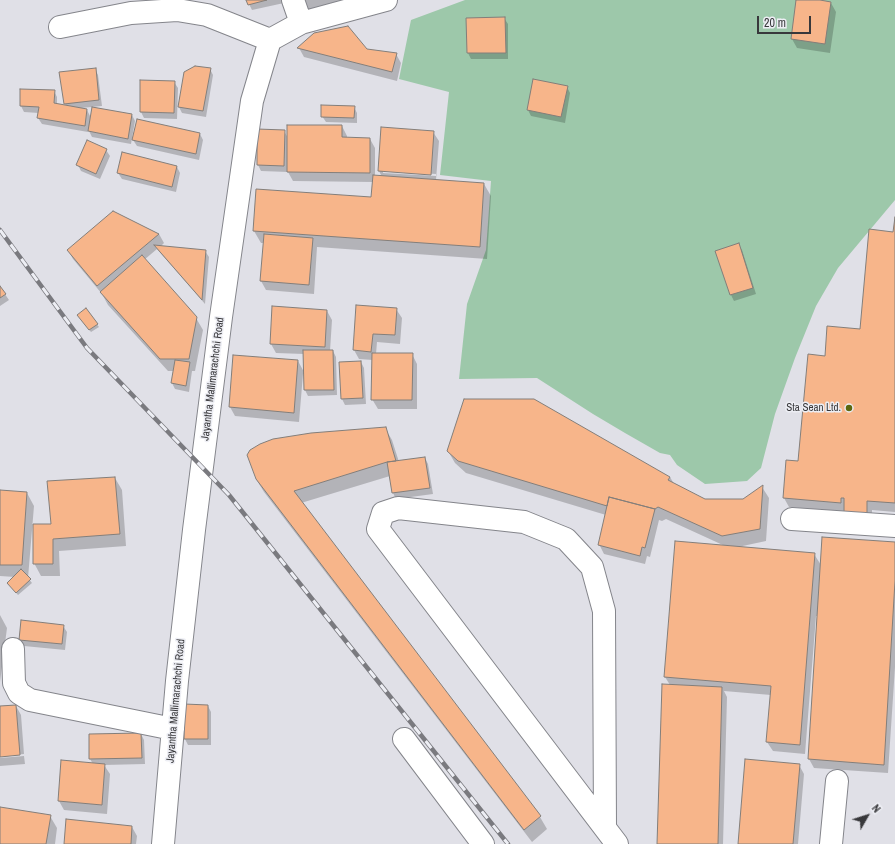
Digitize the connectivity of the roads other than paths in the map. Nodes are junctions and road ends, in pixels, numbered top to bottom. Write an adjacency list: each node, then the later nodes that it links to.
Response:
1 (293, 0): 3 (street)
2 (386, 0): 3 (street)
3 (301, 23): 5 (street)
4 (60, 28): 5 (street)
5 (270, 40): 9 (street, Jayantha Mallimarachchi Road)
6 (792, 519): 7 (street)
7 (895, 526)
8 (13, 649): 9 (street)
9 (173, 728): 13 (street, Jayantha Mallimarachchi Road)
10 (404, 739): 14 (street)
11 (837, 780): 15 (street)
12 (611, 836): 12 (street)
13 (163, 844)
14 (483, 844)
15 (831, 844)

